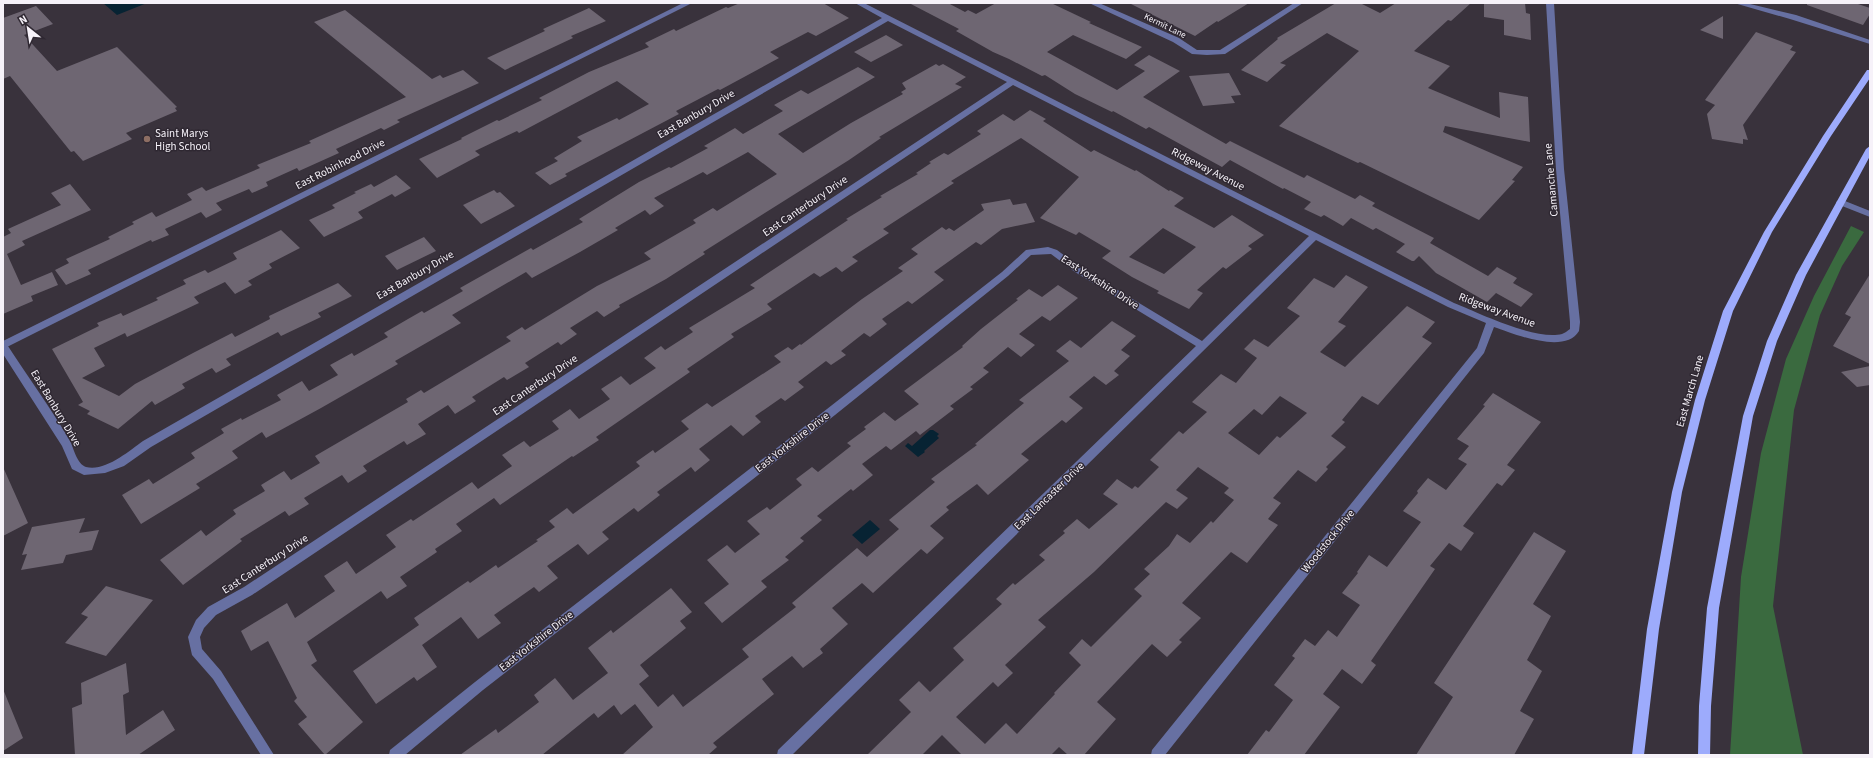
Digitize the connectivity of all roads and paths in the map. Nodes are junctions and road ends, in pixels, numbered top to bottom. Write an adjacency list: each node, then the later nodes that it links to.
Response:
1 (688, 3): 17 (street, East Robinhood Drive)
2 (859, 3): 7 (street, Ridgeway Avenue)
3 (1093, 3): 4 (street, Kermit Lane)
4 (1299, 3)
5 (1550, 3): 16 (street, Camanche Lane)
6 (1738, 3): 8 (street)
7 (887, 18): 10 (street, Ridgeway Avenue); 17 (street, East Banbury Drive)
8 (1870, 42)
9 (1870, 72): 23 (main road, East March Lane)
10 (1013, 81): 14 (street, Ridgeway Avenue); 19 (street, East Canterbury Drive)
11 (1870, 150): 12 (main road)
12 (1840, 202): 13 (street); 24 (main road)
13 (1870, 214)
14 (1315, 236): 15 (street, Ridgeway Avenue); 18 (street, East Lancaster Drive)
15 (1491, 322): 16 (street, Ridgeway Avenue); 22 (street, Woodstock Drive)
16 (1552, 339)
17 (3, 346)
18 (1203, 346): 20 (street, East Yorkshire Drive); 21 (street, East Lancaster Drive)
19 (268, 755)
20 (395, 755)
21 (783, 755)
22 (1157, 755)
23 (1638, 755)
24 (1704, 755)

